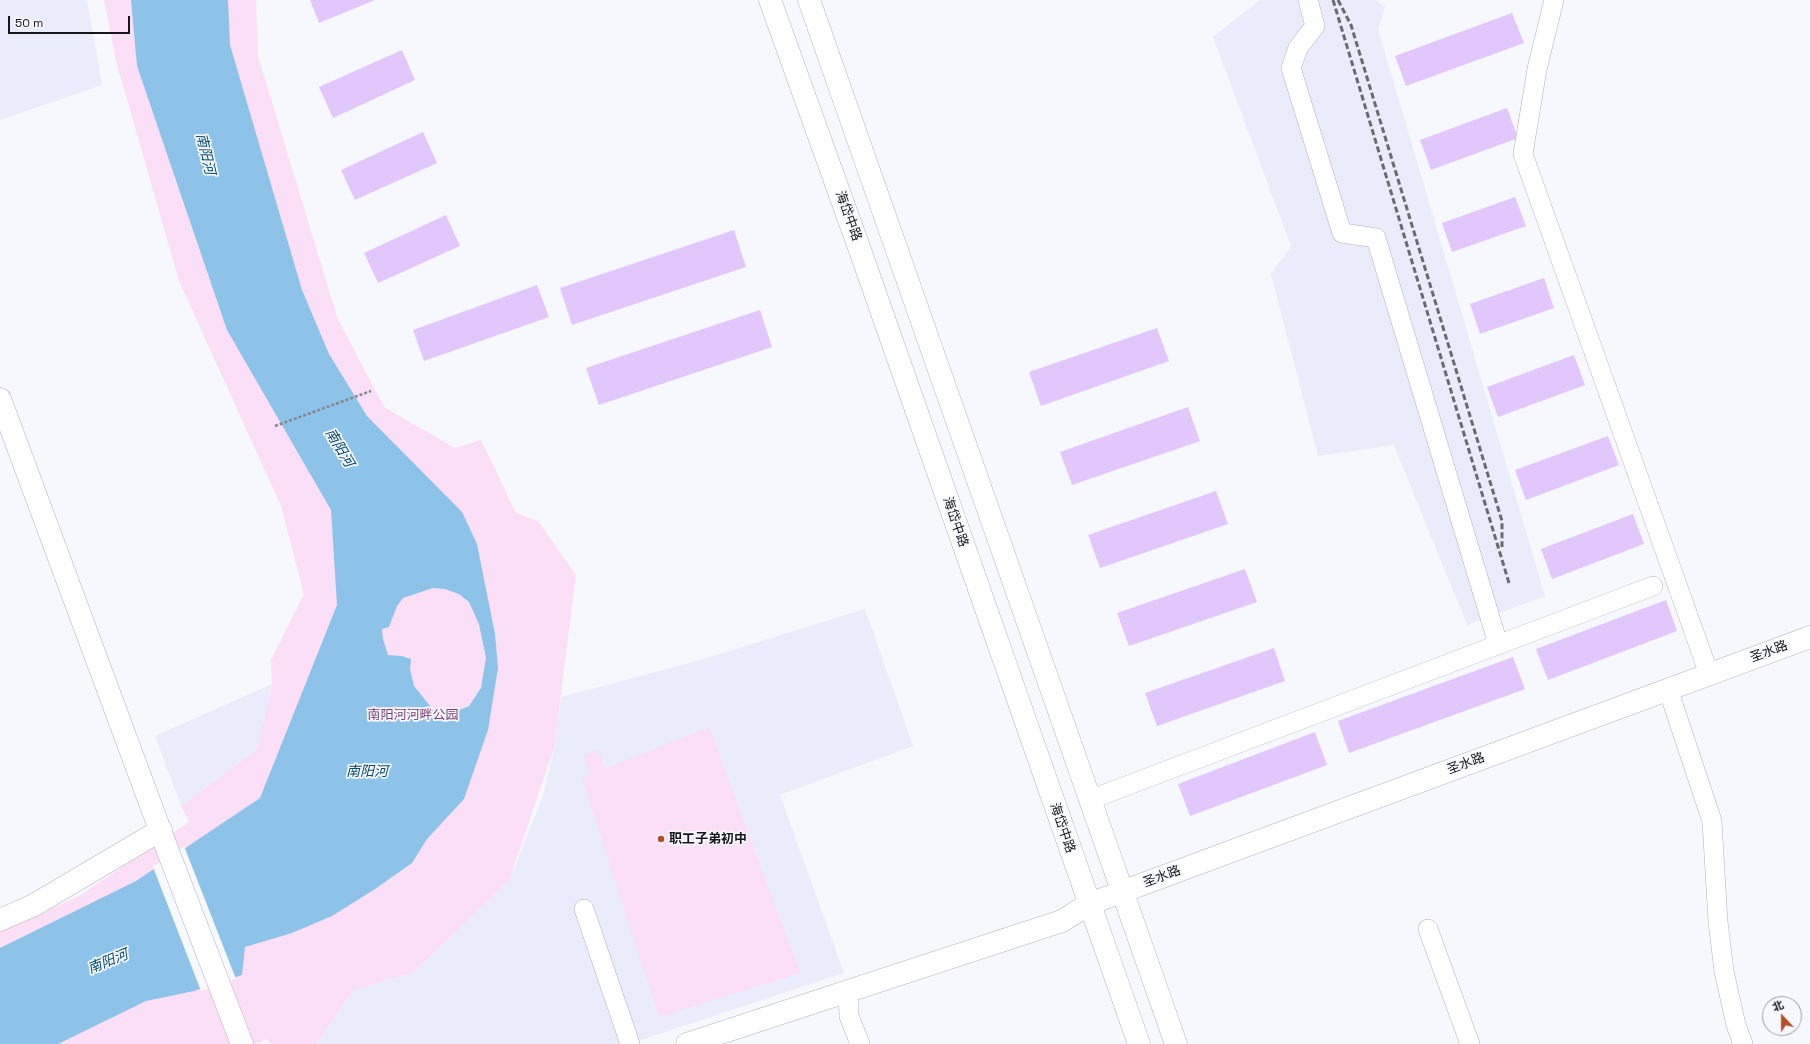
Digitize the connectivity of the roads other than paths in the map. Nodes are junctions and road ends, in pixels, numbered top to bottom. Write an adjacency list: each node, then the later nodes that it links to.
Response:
1 (770, 0): 14 (main road, 海岱中路)
2 (809, 0): 11 (main road)
3 (1308, 0): 8 (street)
4 (1554, 0): 9 (street)
5 (0, 399): 12 (main road)
6 (1653, 586): 8 (street)
7 (1810, 637): 9 (main road, 圣水路)
8 (1498, 644): 11 (street)
9 (1709, 674): 10 (main road, 圣水路)
10 (1668, 689): 13 (main road, 圣水路); 26 (street)
11 (1089, 800): 13 (main road)
12 (163, 838): 16 (main road); 19 (main road)
13 (1122, 892): 14 (main road, 圣水路); 24 (main road)
14 (1089, 904): 18 (main road, 圣水路); 23 (main road, 海岱中路)
15 (584, 909): 20 (street)
16 (0, 920)
17 (1428, 929): 25 (street)
18 (848, 992): 21 (main road, 圣水路); 22 (street)
19 (242, 1044)
20 (630, 1044)
21 (687, 1044)
22 (860, 1044)
23 (1139, 1044)
24 (1176, 1044)
25 (1470, 1044)
26 (1743, 1044)

